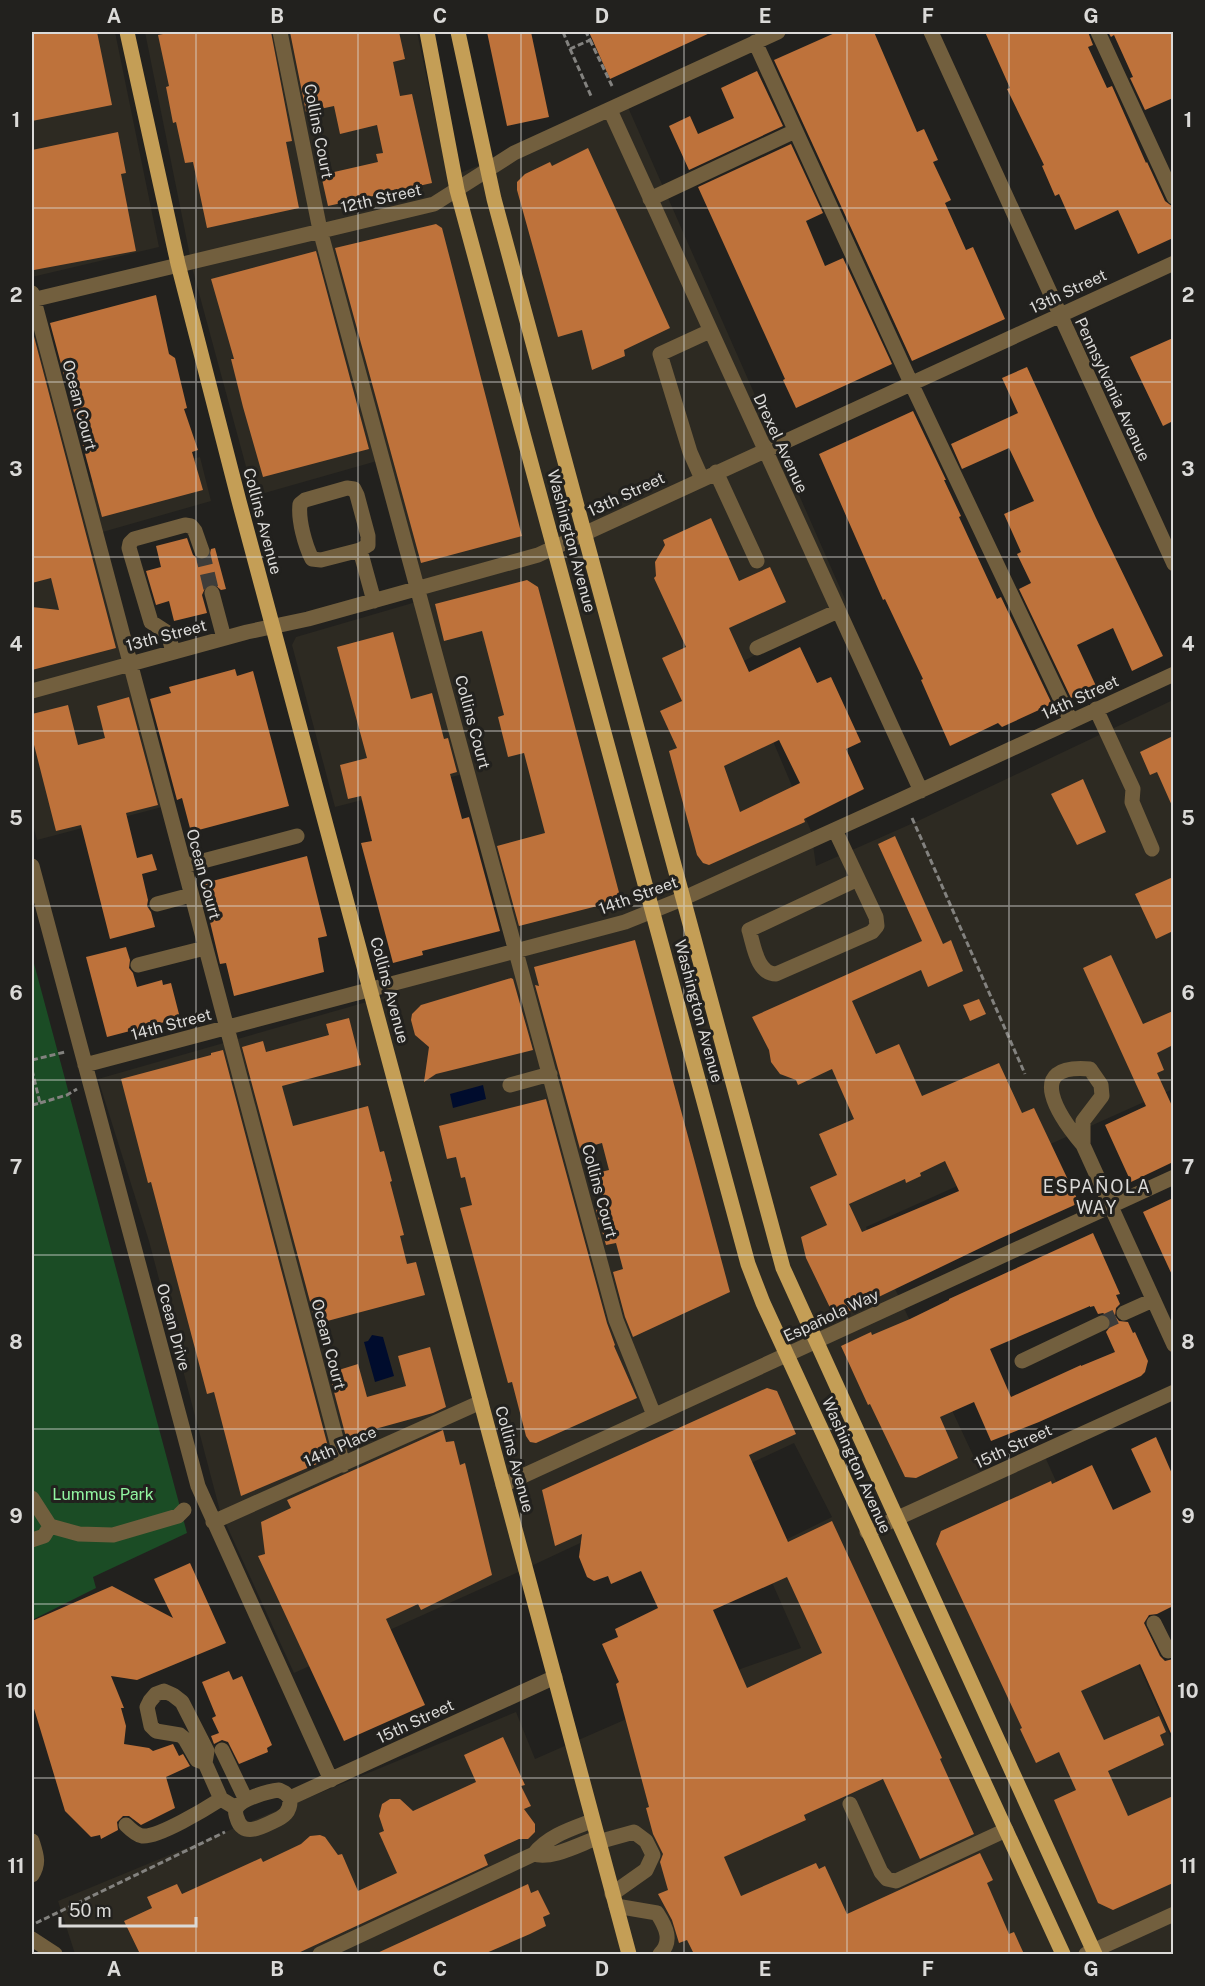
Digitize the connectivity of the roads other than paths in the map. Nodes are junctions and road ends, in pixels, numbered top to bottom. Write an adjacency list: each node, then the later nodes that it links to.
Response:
1 (127, 32): 17 (main road, Collins Avenue)
2 (280, 32): 15 (street, Collins Court)
3 (426, 32): 12 (main road, Washington Avenue)
4 (458, 32): 11 (main road, Washington Avenue)
5 (778, 32): 8 (street, 12th Street)
6 (931, 32): 19 (street, Pennsylvania Avenue)
7 (1098, 32): 13 (street)
8 (755, 42): 9 (street, 12th Street); 10 (street)
9 (610, 110): 11 (street, 12th Street); 14 (street, Drexel Avenue)
10 (795, 131): 14 (street); 21 (street)
11 (487, 171): 12 (street, 12th Street); 25 (main road, Washington Avenue)
12 (458, 190): 15 (street, 12th Street); 26 (main road, Washington Avenue)
13 (1173, 197)
14 (650, 199): 20 (street, Drexel Avenue)
15 (320, 230): 17 (street, 12th Street); 31 (street, Collins Court)
16 (1173, 262): 19 (street, 13th Street)
17 (178, 264): 18 (street, 12th Street); 35 (main road, Collins Avenue)
18 (32, 297): 39 (street, Ocean Court)
19 (1060, 315): 21 (street, 13th Street); 30 (street, Pennsylvania Avenue)
20 (710, 331): 22 (street, Drexel Avenue); 24 (street)
21 (911, 383): 22 (street, 13th Street); 43 (street)
22 (764, 450): 23 (street, 13th Street); 34 (street, Drexel Avenue)
23 (716, 472): 24 (street, 13th Street); 29 (street)
24 (702, 479): 25 (street, 13th Street)
25 (583, 534): 26 (street, 13th Street); 52 (main road, Washington Avenue)
26 (555, 548): 31 (street, 13th Street); 54 (main road, Washington Avenue)
27 (360, 550): 27 (street); 33 (street)
28 (202, 551): 38 (street)
29 (757, 561)
30 (1173, 564)
31 (418, 589): 33 (street, 13th Street); 56 (street, Collins Court)
32 (212, 593): 36 (street)
33 (374, 601): 35 (street, 13th Street)
34 (838, 611): 37 (street); 44 (street, Drexel Avenue)
35 (273, 626): 36 (street, 13th Street); 58 (main road, Collins Avenue)
36 (224, 638): 38 (street, 13th Street)
37 (757, 648)
38 (173, 652): 39 (street, 13th Street)
39 (130, 664): 41 (street, 13th Street); 49 (street, Ocean Court)
40 (1173, 674): 42 (street, 14th Street)
41 (32, 691)
42 (1096, 709): 43 (street, 14th Street); 47 (street)
43 (1071, 720): 44 (street, 14th Street)
44 (921, 791): 45 (street, 14th Street)
45 (835, 830): 50 (street); 52 (street, 14th Street)
46 (297, 836): 49 (street)
47 (1152, 849)
48 (32, 866): 60 (street, Ocean Drive)
49 (184, 867): 51 (street, Ocean Court)
50 (858, 879): 50 (street)
51 (191, 895): 53 (street); 55 (street, Ocean Court)
52 (682, 898): 54 (street, 14th Street); 69 (main road, Washington Avenue)
53 (157, 904)
54 (653, 911): 56 (street, 14th Street); 71 (main road, Washington Avenue)
55 (205, 948): 57 (street); 59 (street, Ocean Court)
56 (516, 950): 58 (street, 14th Street); 61 (street, Collins Court)
57 (138, 965)
58 (371, 989): 59 (street, 14th Street); 74 (main road, Collins Avenue)
59 (227, 1028): 60 (street, 14th Street); 76 (street, Ocean Court)
60 (85, 1065): 81 (street, Ocean Drive)
61 (550, 1074): 62 (street); 75 (street, Collins Court)
62 (510, 1084)
63 (1083, 1145): 63 (street); 65 (street)
64 (1173, 1177): 65 (street, Española Way)
65 (1110, 1206): 66 (street); 69 (street, Española Way)
66 (1153, 1300): 67 (street); 70 (street)
67 (1124, 1313)
68 (1102, 1323): 72 (street)
69 (816, 1342): 71 (street, Española Way); 80 (main road, Washington Avenue)
70 (1173, 1345)
71 (788, 1356): 75 (street, Española Way); 83 (main road, Washington Avenue)
72 (1022, 1361)
73 (1173, 1392): 80 (street, 15th Street)
74 (481, 1402): 76 (street, 14th Place); 77 (main road, Collins Avenue)
75 (654, 1415): 77 (street, Española Way)
76 (343, 1465): 81 (street, 14th Place)
77 (503, 1485): 87 (main road, Collins Avenue)
78 (32, 1498): 82 (street)
79 (184, 1510): 82 (street)
80 (897, 1519): 83 (street, 15th Street); 105 (main road, Washington Avenue)
81 (213, 1522): 90 (street, Ocean Drive)
82 (50, 1526): 84 (street)
83 (867, 1532): 97 (main road, Washington Avenue)
84 (32, 1540)
85 (1154, 1623): 86 (street)
86 (1173, 1648)
87 (555, 1677): 90 (street, 15th Street); 95 (main road, Collins Avenue)
88 (222, 1750): 93 (street)
89 (205, 1763): 89 (street); 92 (street)
90 (331, 1780): 91 (street, 15th Street)
91 (291, 1798): 93 (street); 93 (street)
92 (221, 1799): 93 (street); 96 (street)
93 (241, 1804)
94 (850, 1804): 97 (street)
95 (592, 1821): 98 (main road, Collins Avenue); 100 (street)
96 (126, 1825)
97 (1006, 1830): 110 (main road, Washington Avenue)
98 (598, 1840): 100 (street); 102 (main road, Collins Avenue); 102 (street)
99 (32, 1841): 101 (street)
100 (534, 1854): 107 (street)
101 (32, 1875)
102 (614, 1900): 108 (main road, Collins Avenue); 109 (street)
103 (1173, 1914): 105 (street)
104 (32, 1939): 106 (street)
105 (1091, 1953)
106 (55, 1954)
107 (320, 1954)
108 (629, 1954)
109 (660, 1954)
110 (1063, 1954)

